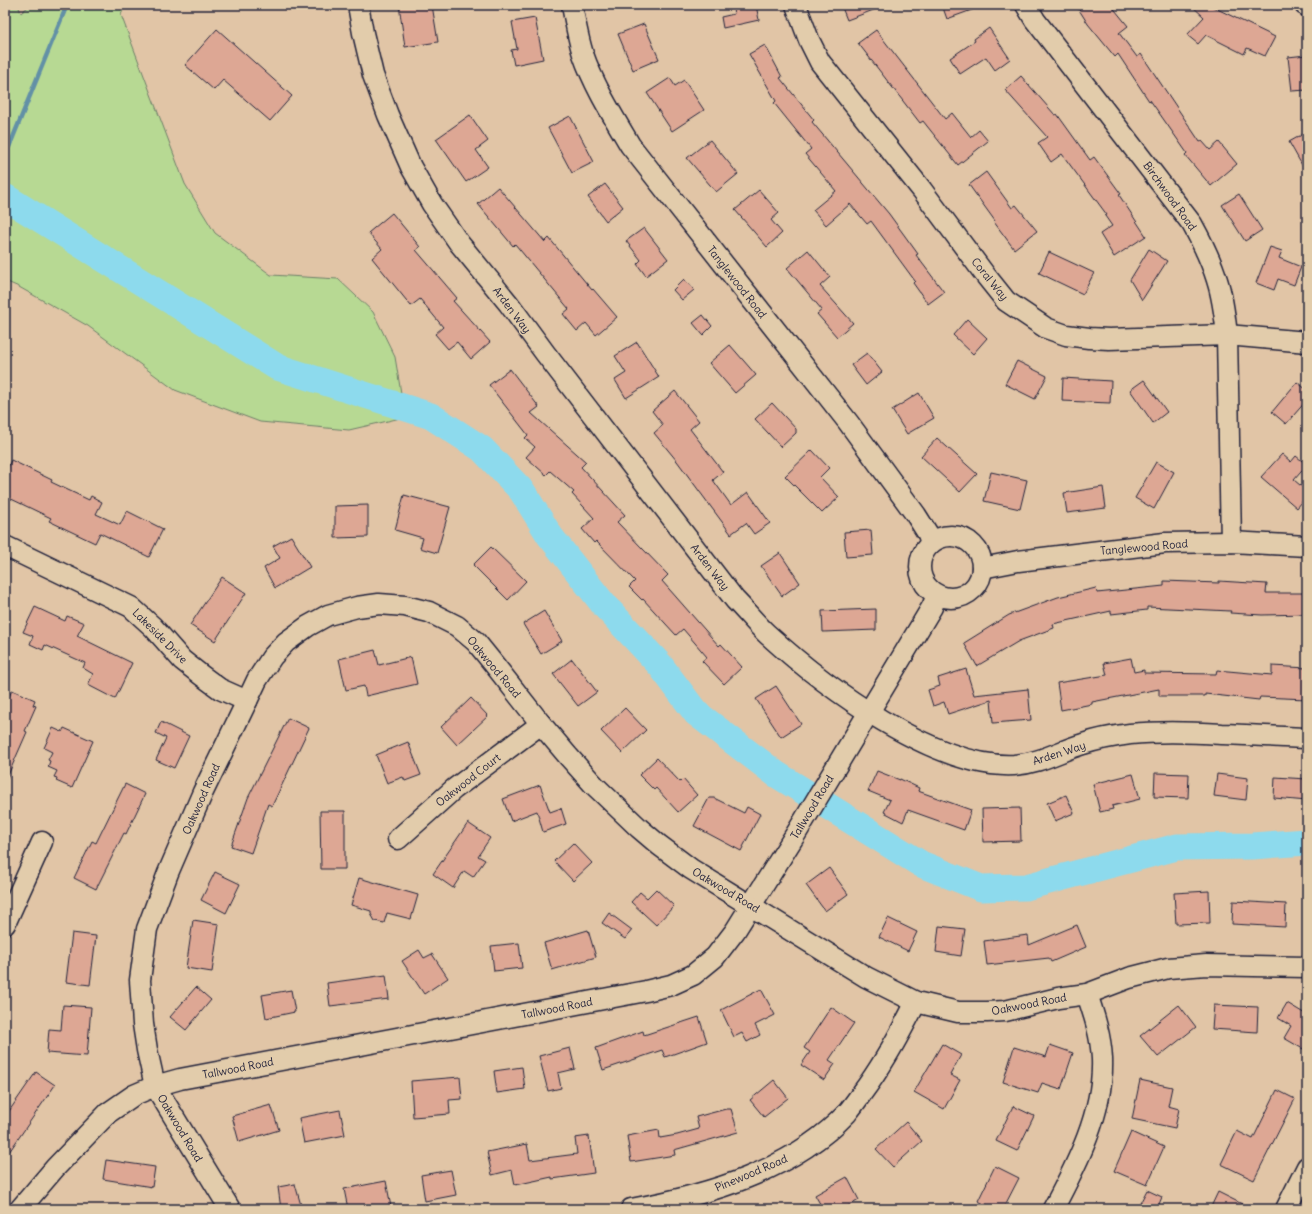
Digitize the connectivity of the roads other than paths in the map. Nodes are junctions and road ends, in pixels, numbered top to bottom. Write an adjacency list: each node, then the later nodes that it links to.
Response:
1 (358, 5): 14 (street, Arden Way)
2 (572, 5): 8 (street, Tanglewood Road)
3 (796, 5): 5 (street, Coral Way)
4 (1026, 5): 5 (street, Birchwood Road)
5 (1227, 335): 6 (street, Coral Way); 7 (street, Birchwood Road)
6 (1307, 342)
7 (1231, 542): 10 (street, Tanglewood Road); 11 (street, Tanglewood Road)
8 (931, 543): 11 (street); 12 (street)
9 (5, 546): 13 (street, Lakeside Drive)
10 (1307, 546)
11 (982, 568): 12 (street)
12 (937, 595): 14 (street, Tallwood Road)
13 (246, 701): 15 (street, Oakwood Road); 24 (street, Oakwood Road)
14 (869, 712): 16 (street, Arden Way); 19 (street, Tallwood Road)
15 (541, 724): 17 (street, Oakwood Court); 19 (street, Oakwood Road)
16 (1307, 738)
17 (398, 839)
18 (42, 842): 20 (street)
19 (751, 905): 23 (street, Oakwood Road); 24 (street, Tallwood Road)
20 (5, 924)
21 (1307, 967): 22 (street, Oakwood Road)
22 (1087, 994): 23 (street, Oakwood Road); 29 (street)
23 (916, 1002): 28 (street, Pinewood Road)
24 (155, 1086): 26 (street, Tallwood Road); 27 (street, Oakwood Road)
25 (1307, 1167): 30 (street)
26 (20, 1209)
27 (230, 1209)
28 (631, 1209)
29 (1054, 1209)
30 (1286, 1209)

